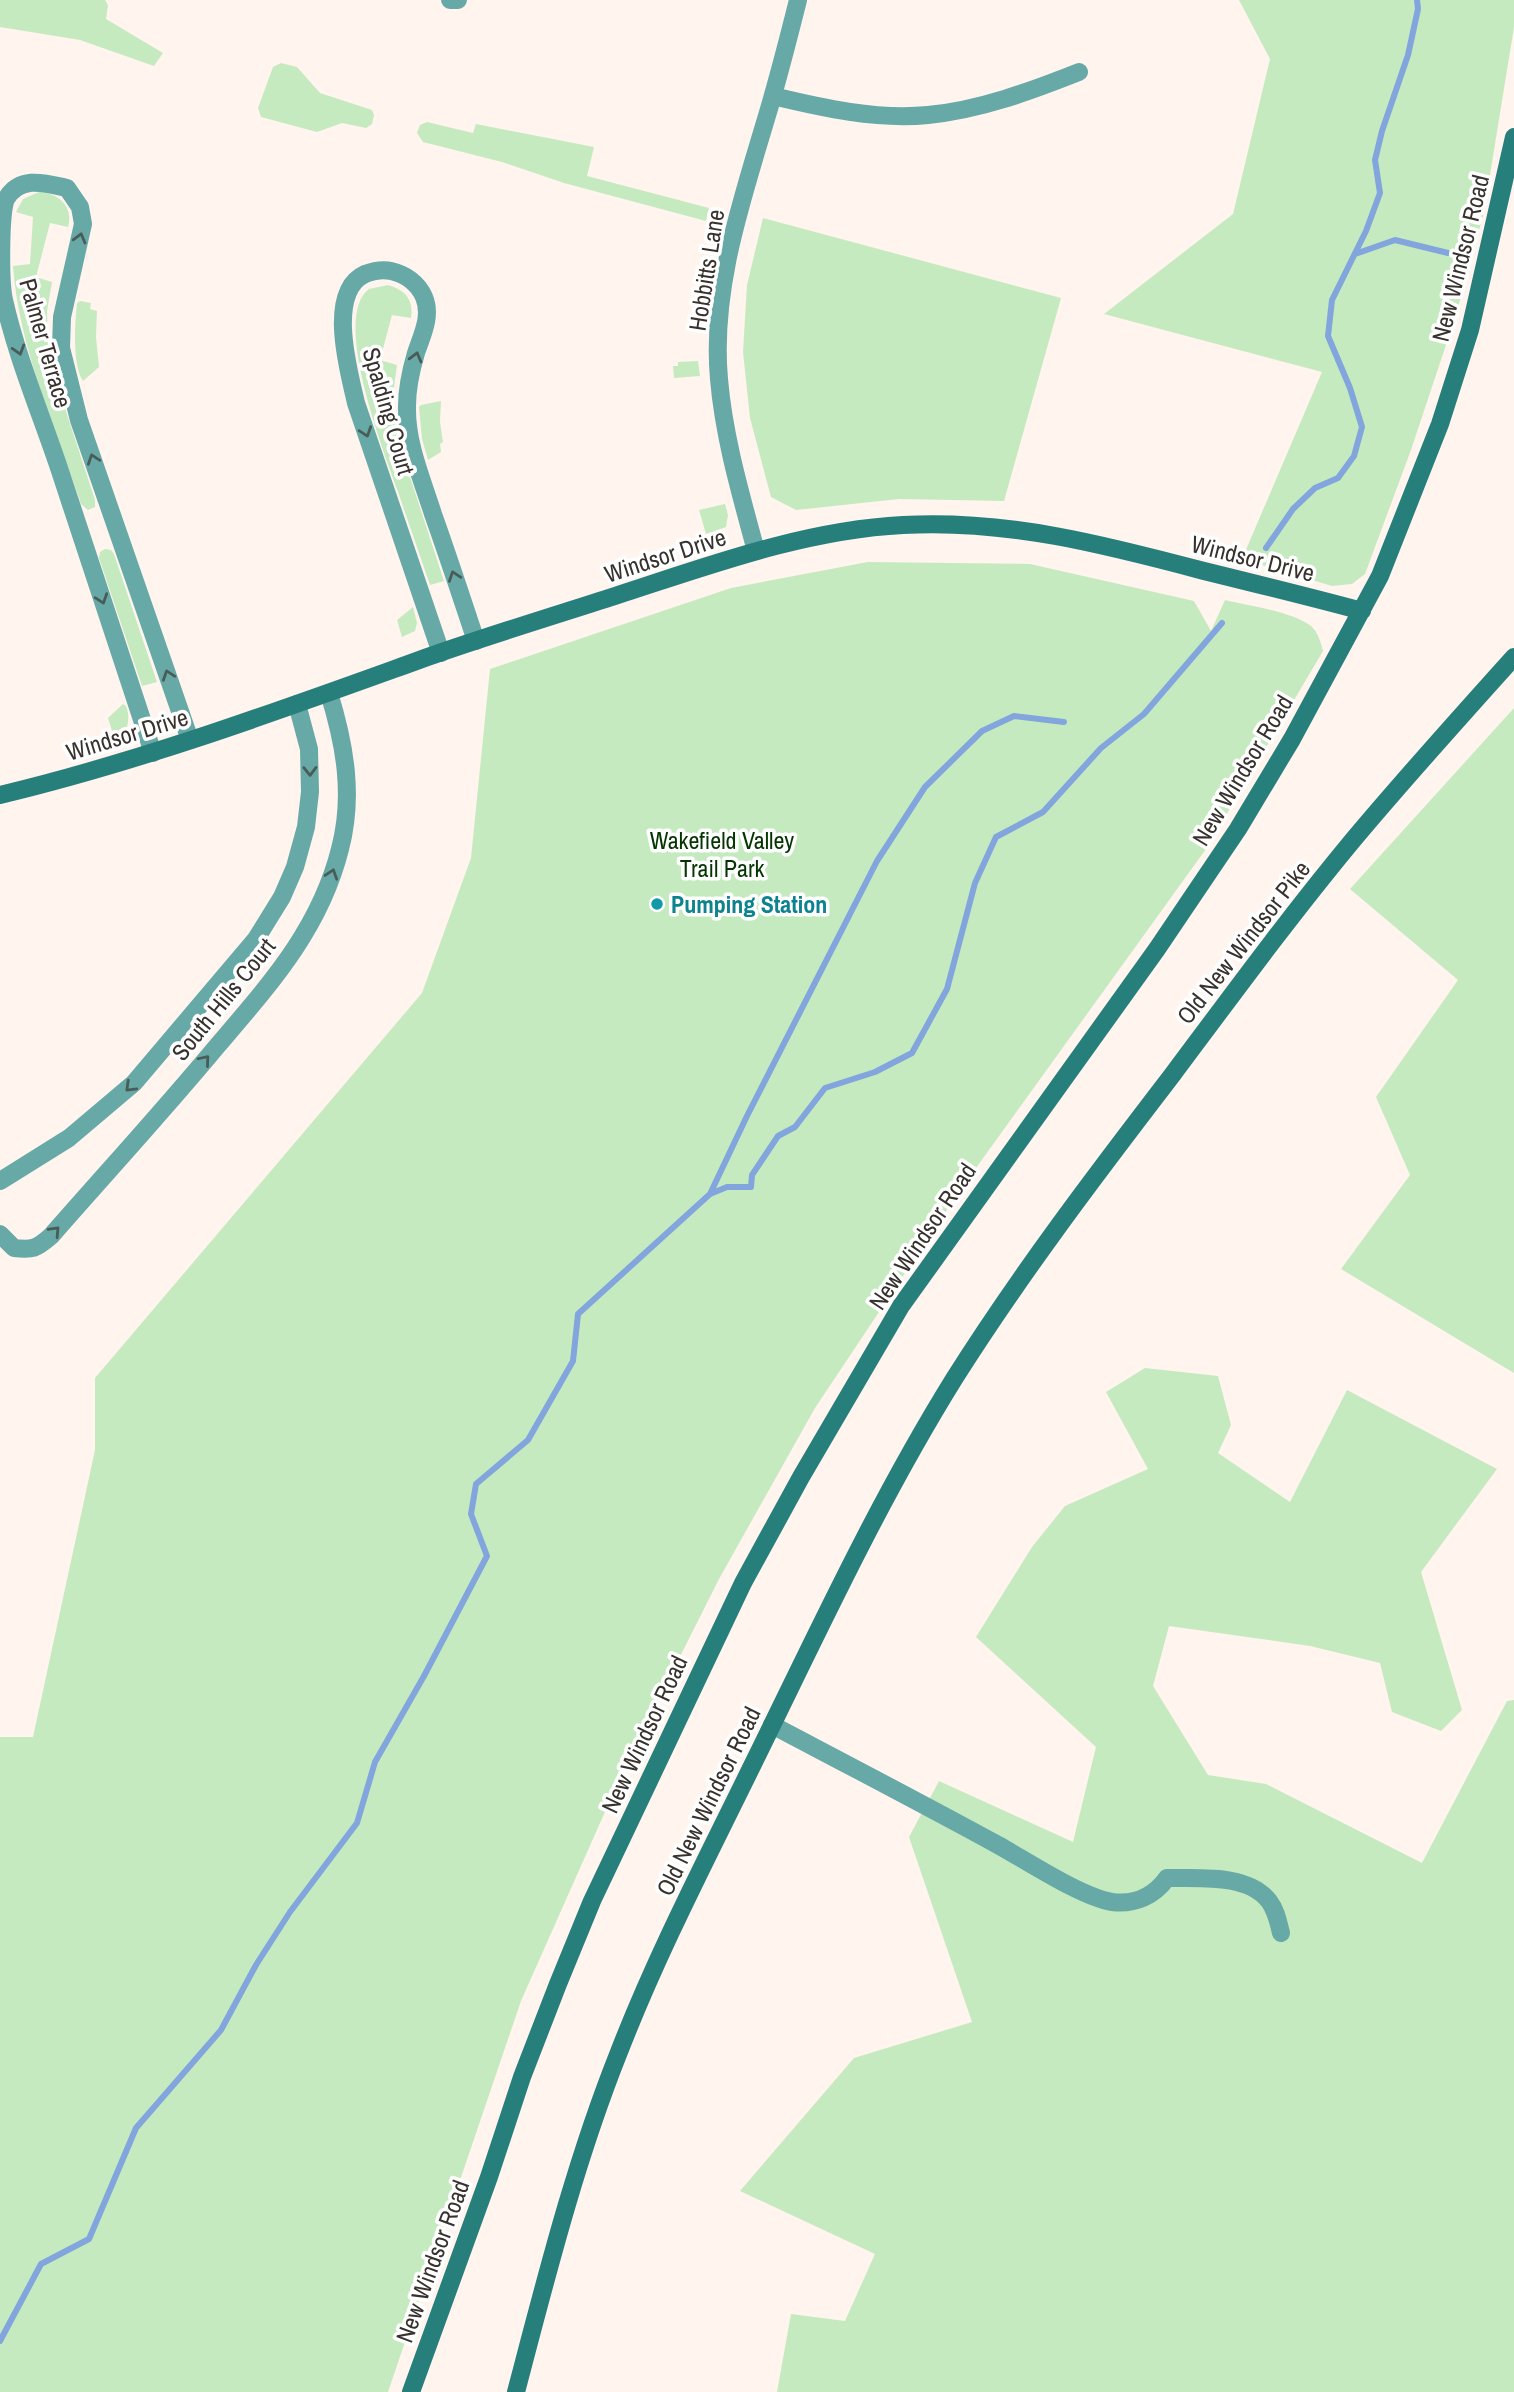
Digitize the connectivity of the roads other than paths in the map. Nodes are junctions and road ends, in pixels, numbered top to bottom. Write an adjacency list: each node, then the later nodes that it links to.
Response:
1 (450, 0): 2 (street)
2 (458, 0)
3 (798, 0): 5 (street, Hobbitts Lane)
4 (1079, 72): 5 (street)
5 (773, 96): 7 (street, Hobbitts Lane)
6 (1514, 137): 8 (street, New Windsor Road)
7 (757, 551): 8 (street, Windsor Drive); 9 (street, Windsor Drive)
8 (1362, 611): 22 (street, New Windsor Road)
9 (476, 641): 10 (street, Windsor Drive); 10 (street, Spalding Court, one-way to 10)
10 (441, 653): 12 (street, Windsor Drive)
11 (1514, 657): 19 (street, Old New Windsor Pike)
12 (329, 693): 13 (street, Windsor Drive); 18 (street, South Hills Court, one-way to 12)
13 (297, 704): 14 (street, Windsor Drive); 17 (street, South Hills Court, one-way to 17)
14 (190, 740): 15 (street, Windsor Drive); 15 (street, Palmer Terrace, one-way to 15)
15 (153, 753): 16 (street, Windsor Drive)
16 (0, 795)
17 (0, 1181)
18 (0, 1234)
19 (1028, 1269): 20 (street, Old New Windsor Road)
20 (772, 1725): 21 (street); 23 (street, Old New Windsor Road)
21 (1281, 1933)
22 (411, 2392)
23 (516, 2392)

